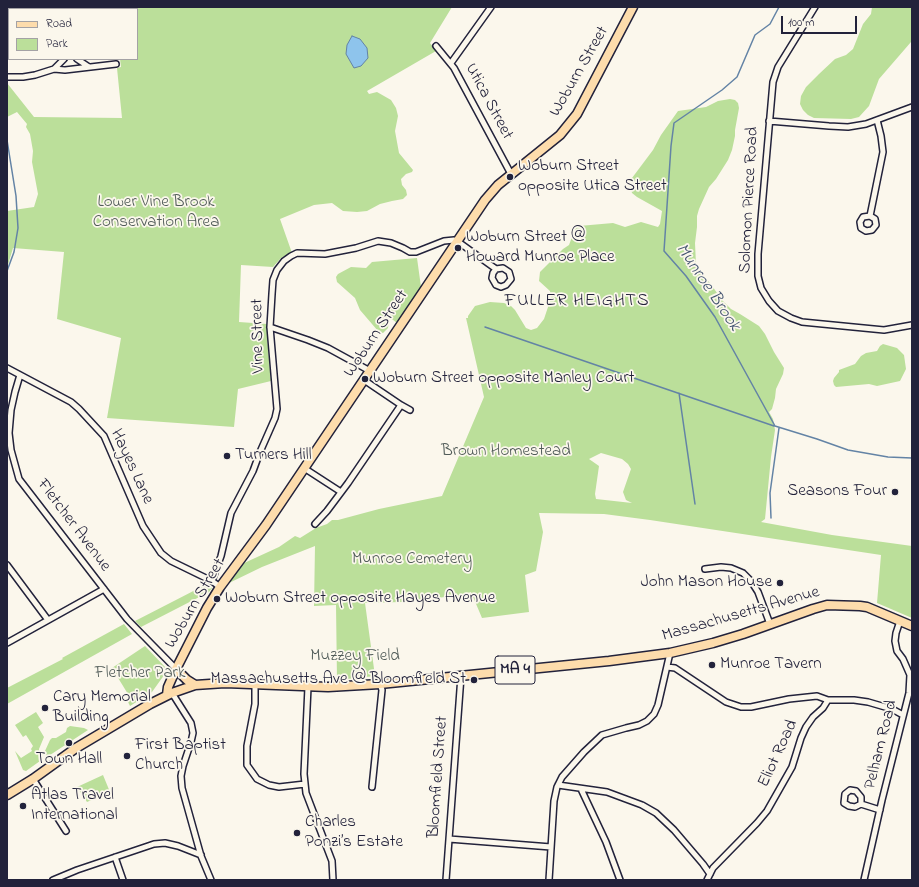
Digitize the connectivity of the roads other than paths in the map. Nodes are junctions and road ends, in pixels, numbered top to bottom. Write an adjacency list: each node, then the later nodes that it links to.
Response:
1 (491, 7): 7 (street)
2 (633, 7): 15 (main road, Woburn Street)
3 (815, 7): 14 (street, Solomon Pierce Road)
4 (436, 46): 7 (street, Utica Street)
5 (63, 60): 10 (street)
6 (80, 60): 9 (street)
7 (451, 63): 15 (street, Utica Street)
8 (116, 64): 9 (street)
9 (90, 67): 10 (street)
10 (54, 69): 11 (street)
11 (7, 77)
12 (912, 107): 13 (street)
13 (877, 120): 14 (street); 16 (street)
14 (769, 121): 19 (street, Solomon Pierce Road)
15 (511, 174): 17 (main road, Woburn Street)
16 (870, 216)
17 (457, 241): 18 (street); 20 (street, Vine Street); 22 (main road, Woburn Street)
18 (496, 269)
19 (912, 325)
20 (270, 327): 22 (street); 32 (street, Vine Street)
21 (7, 368): 23 (street, Hayes Lane)
22 (370, 371): 24 (main road, Woburn Street)
23 (20, 375): 32 (street, Hayes Lane); 34 (street, Fletcher Avenue)
24 (364, 380): 25 (street); 27 (main road, Woburn Street)
25 (401, 405): 26 (street); 28 (street)
26 (410, 410)
27 (304, 468): 28 (street); 33 (main road, Woburn Street)
28 (341, 492): 29 (street)
29 (315, 524)
30 (7, 565): 35 (street)
31 (705, 569): 37 (street)
32 (212, 581): 33 (street, Hayes Lane)
33 (220, 587): 42 (main road, Woburn Street)
34 (104, 589): 35 (street); 42 (street, Fletcher Avenue)
35 (48, 620): 39 (street)
36 (900, 621): 37 (main road, Massachusetts Avenue / MA 4); 38 (main road, Massachusetts Avenue / MA 4); 50 (street, Pelham Road)
37 (770, 624): 40 (main road, Massachusetts Avenue / MA 4)
38 (912, 626)
39 (7, 643)
40 (670, 653): 41 (street); 43 (main road, Massachusetts Avenue / MA 4)
41 (667, 667): 49 (street); 53 (street)
42 (176, 670): 45 (main road); 48 (main road, Woburn Street)
43 (460, 676): 44 (main road, Massachusetts Avenue / MA 4); 60 (street, Bloomfield Street)
44 (380, 684): 47 (main road, Massachusetts Avenue / MA 4); 54 (street)
45 (195, 685): 46 (main road, Massachusetts Avenue / MA 4); 48 (main road, Massachusetts Avenue / MA 4)
46 (255, 685): 47 (main road, Massachusetts Avenue / MA 4); 52 (street)
47 (308, 687): 52 (street)
48 (169, 694): 51 (main road, Massachusetts Avenue / MA 4); 62 (street)
49 (828, 700): 50 (street); 64 (street, Eliot Road)
50 (903, 715): 58 (street, Pelham Road)
51 (32, 779): 56 (main road, Massachusetts Avenue / MA 4); 59 (street)
52 (305, 784): 68 (street)
53 (558, 785): 55 (street); 61 (street)
54 (372, 787)
55 (581, 789): 64 (street); 71 (street)
56 (7, 795)
57 (862, 804): 58 (street)
58 (880, 810): 73 (street, Pelham Road)
59 (66, 831)
60 (449, 839): 61 (street); 69 (street, Bloomfield Street)
61 (551, 847): 70 (street)
62 (201, 855): 63 (street); 67 (street)
63 (115, 857): 65 (street); 66 (street)
64 (710, 874): 72 (street, Eliot Road)
65 (53, 880)
66 (123, 880)
67 (212, 880)
68 (333, 880)
69 (446, 880)
70 (549, 880)
71 (620, 880)
72 (707, 880)
73 (864, 880)

